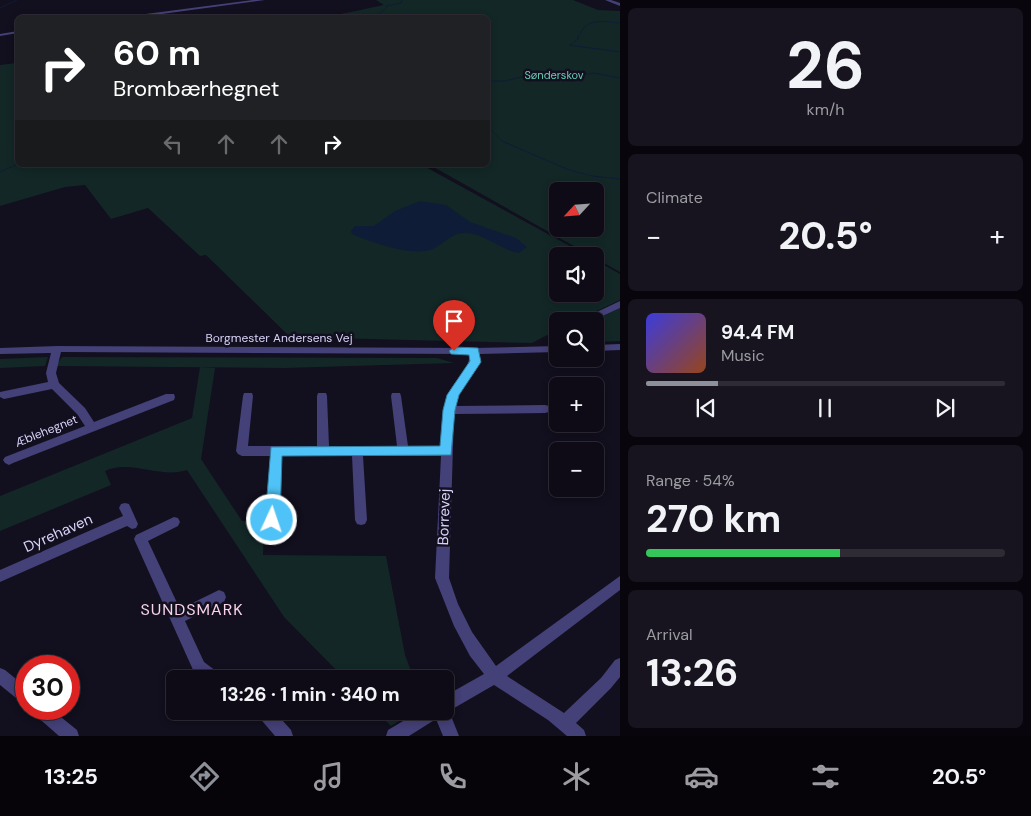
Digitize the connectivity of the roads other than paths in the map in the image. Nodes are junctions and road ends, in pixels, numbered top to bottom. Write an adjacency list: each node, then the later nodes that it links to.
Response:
1 (263, 0): 4 (street)
2 (606, 0): 3 (street)
3 (620, 5)
4 (141, 15)
5 (15, 32): 6 (street)
6 (0, 35)
7 (620, 304): 8 (street)
8 (604, 312)
9 (620, 347): 10 (street)
10 (604, 348)
11 (57, 349): 13 (street, Borgmester Andersens Vej); 14 (street, Borgmester Andersens Vej); 15 (street)
12 (549, 349): 14 (street, Borgmester Andersens Vej)
13 (0, 351)
14 (474, 351): 22 (street, Borrevej)
15 (54, 385): 16 (street); 23 (street, Æblehegnet)
16 (4, 395)
17 (248, 396): 24 (street)
18 (322, 396): 25 (street)
19 (396, 396): 27 (street)
20 (170, 397): 23 (street, Æblehegnet)
21 (545, 409): 22 (street)
22 (449, 410): 28 (street, Borrevej)
23 (92, 428): 29 (street, Æblehegnet)
24 (276, 451): 25 (street); 31 (street)
25 (323, 451): 26 (street)
26 (357, 451): 27 (street); 32 (street)
27 (403, 451): 28 (street)
28 (446, 451): 41 (street, Borrevej)
29 (10, 460)
30 (129, 517): 34 (street, Dyrehaven)
31 (272, 520)
32 (361, 520)
33 (174, 522): 37 (street)
34 (0, 576)
35 (620, 582): 41 (street)
36 (219, 597): 37 (street)
37 (176, 618): 39 (street)
38 (620, 665): 48 (street)
39 (203, 670)
40 (0, 675): 42 (street)
41 (495, 676): 43 (street); 48 (street, Borrevej)
42 (15, 688)
43 (454, 700)
44 (53, 720): 49 (street)
45 (272, 720): 50 (street)
46 (420, 720): 51 (street)
47 (445, 720): 52 (street)
48 (566, 722): 53 (street, Borrevej)
49 (71, 736)
50 (285, 736)
51 (394, 736)
52 (451, 736)
53 (578, 736)

